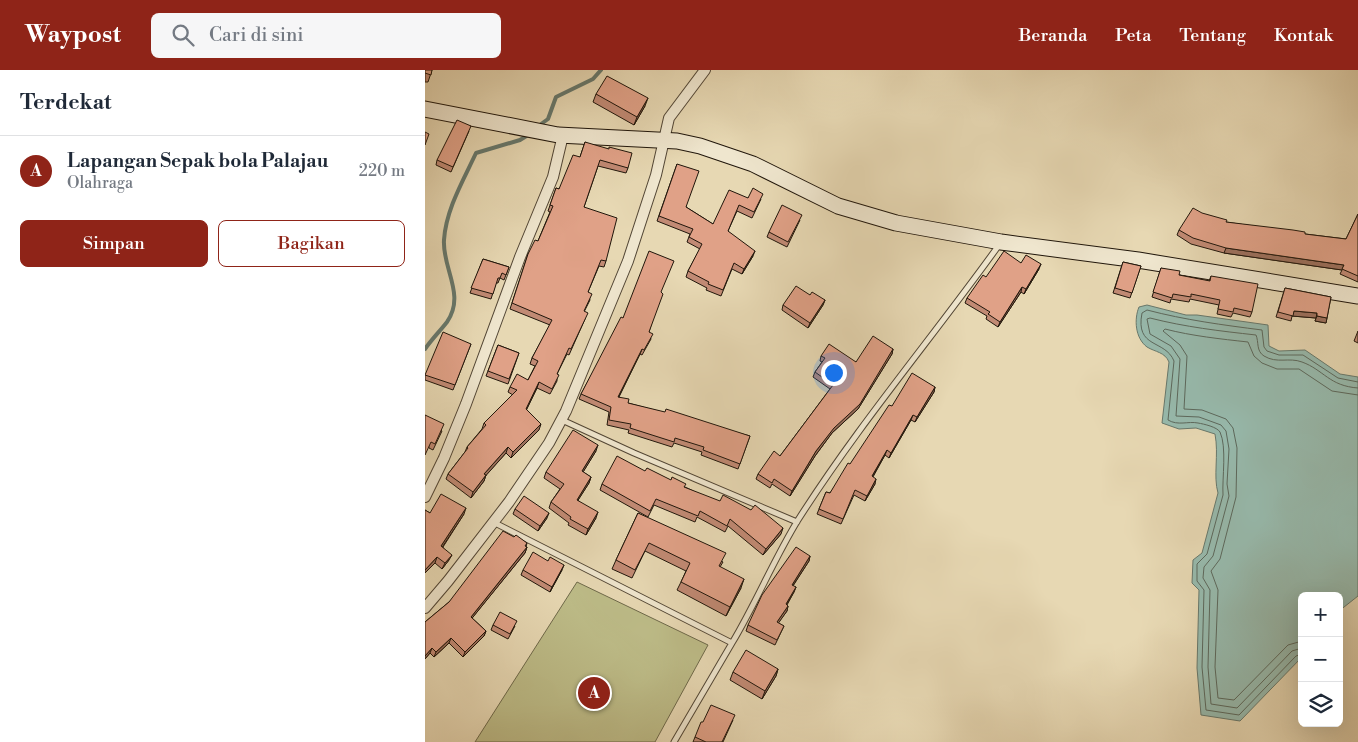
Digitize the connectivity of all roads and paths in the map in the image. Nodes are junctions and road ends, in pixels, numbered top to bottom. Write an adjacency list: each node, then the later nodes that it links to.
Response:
1 (705, 70): 4 (street)
2 (425, 109): 3 (main road)
3 (561, 135): 4 (main road); 8 (street)
4 (664, 140): 5 (main road); 7 (street)
5 (1001, 242): 6 (main road); 10 (lane)
6 (1358, 296)
7 (561, 419): 9 (street); 10 (lane)
8 (425, 497)
9 (493, 522): 11 (street); 12 (lane)
10 (797, 522): 12 (lane)
11 (425, 608)
12 (732, 643): 13 (lane)
13 (674, 742)

